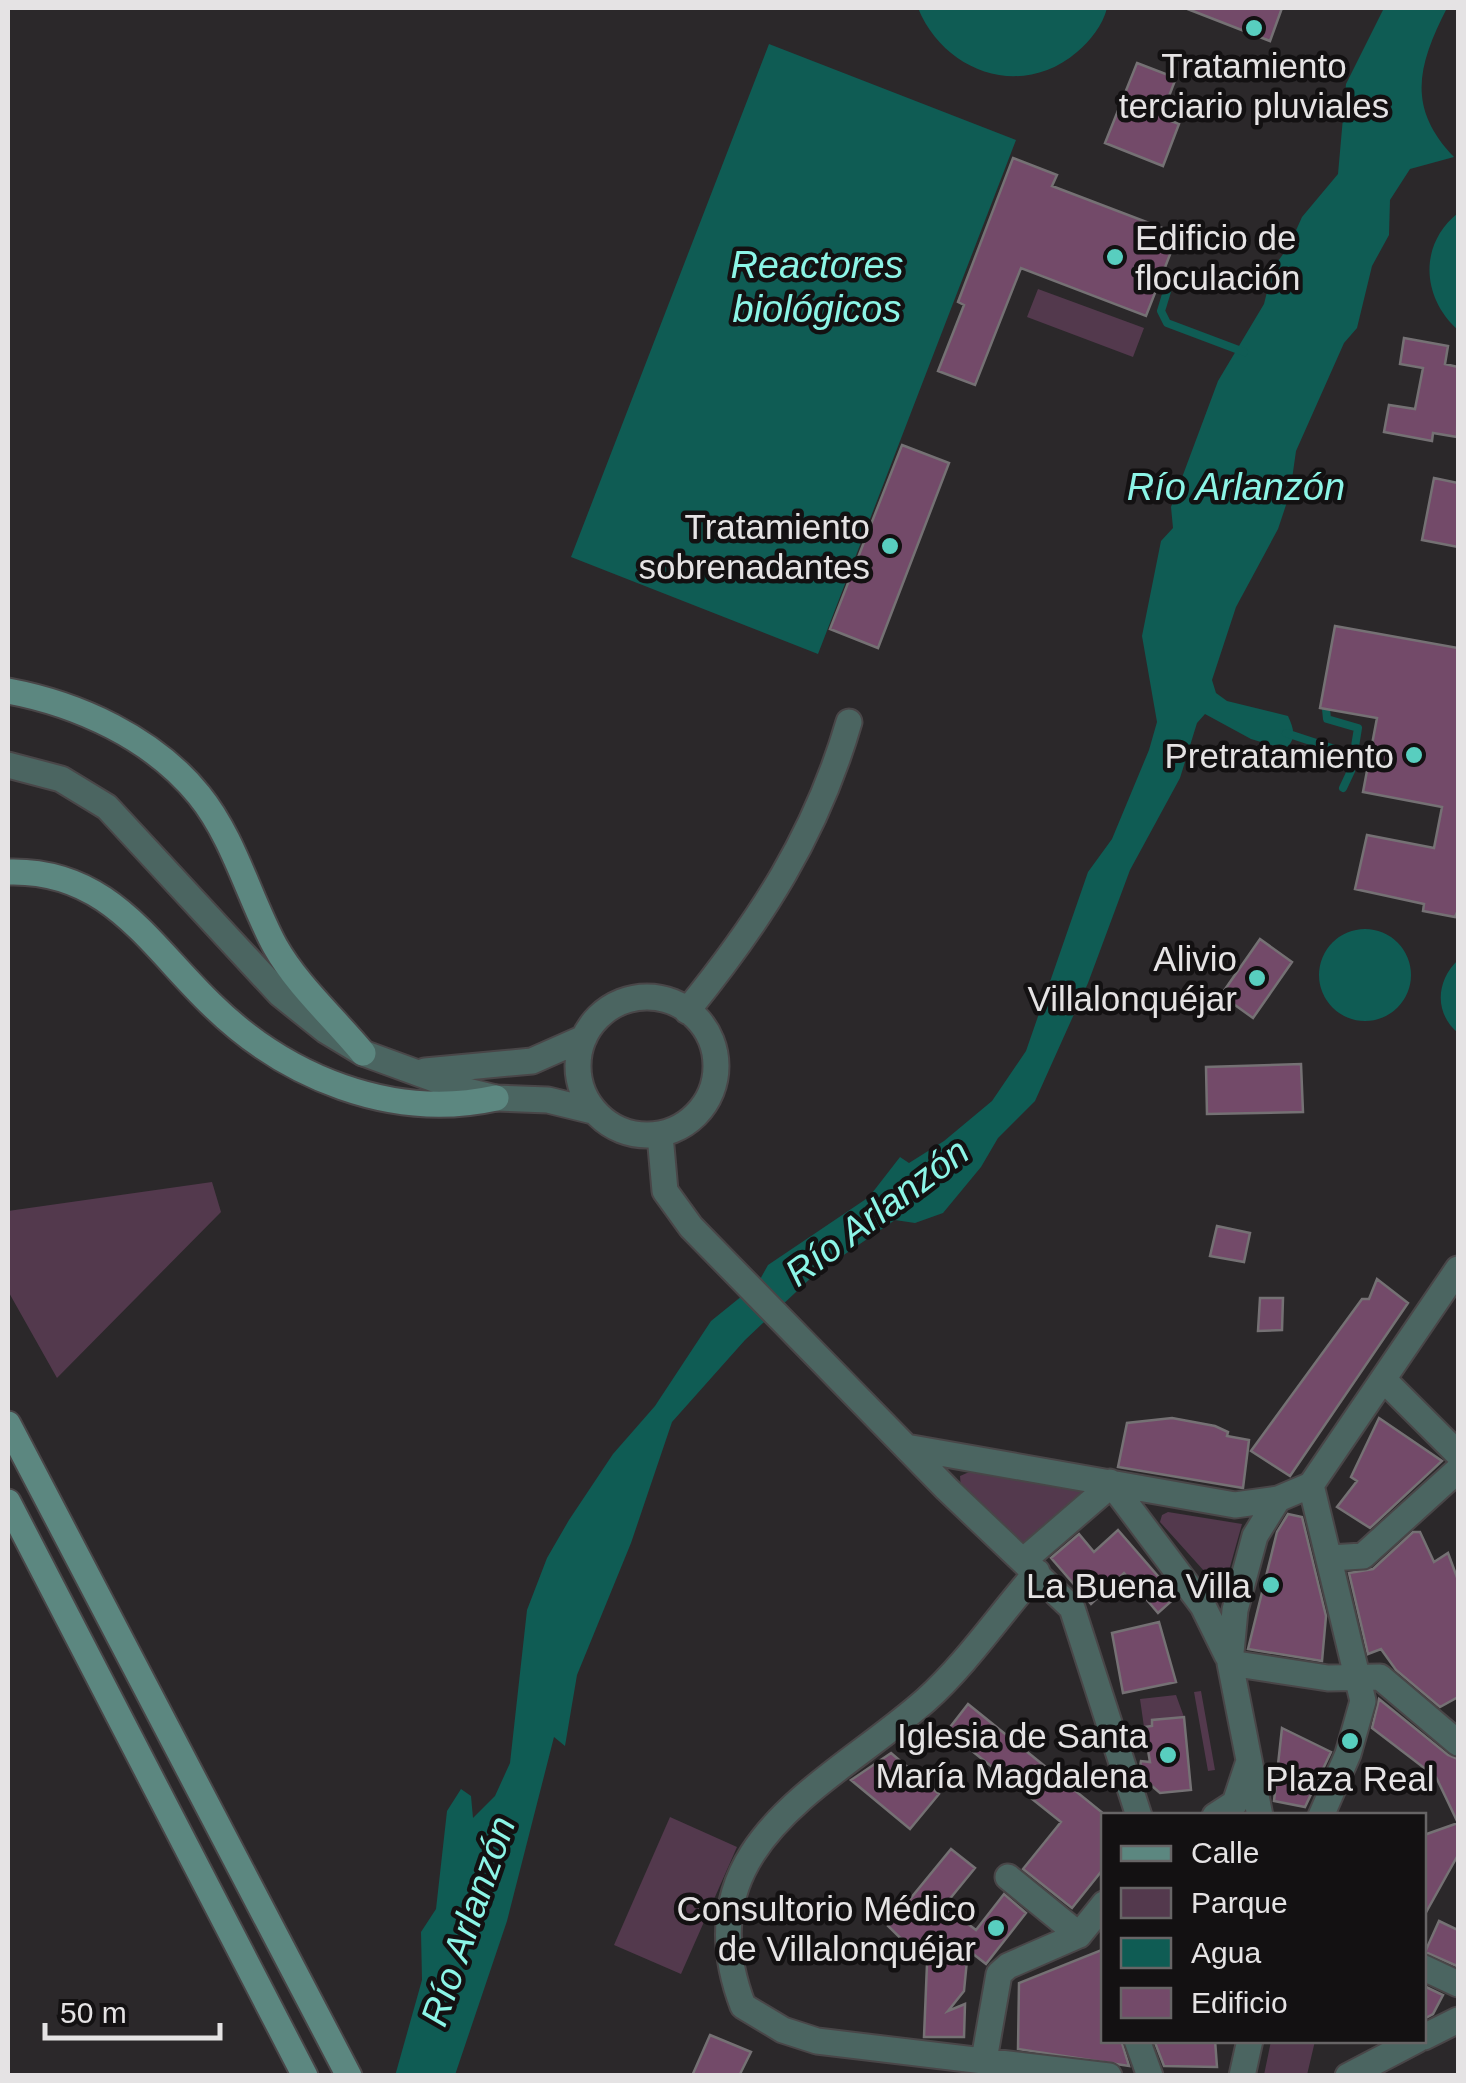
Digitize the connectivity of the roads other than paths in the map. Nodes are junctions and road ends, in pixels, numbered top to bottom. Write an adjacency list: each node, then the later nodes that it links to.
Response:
1 (8, 691): 7 (main road)
2 (850, 722): 5 (street)
3 (8, 765): 7 (street)
4 (8, 872): 9 (main road)
5 (687, 1010): 6 (street); 11 (street)
6 (584, 1038): 8 (street); 10 (street)
7 (363, 1052): 8 (street)
8 (416, 1071): 9 (street)
9 (496, 1098): 10 (street)
10 (593, 1111): 11 (street)
11 (660, 1135): 15 (street)
12 (1458, 1269): 13 (street)
13 (1382, 1379): 16 (street); 20 (street)
14 (8, 1424): 50 (main road)
15 (906, 1447): 17 (street); 21 (street)
16 (1458, 1454)
17 (964, 1457): 19 (street); 21 (street)
18 (1458, 1470): 26 (street)
19 (1111, 1483): 22 (street); 25 (street); 27 (street)
20 (1311, 1485): 24 (street); 26 (street)
21 (947, 1489): 27 (street)
22 (1164, 1492): 24 (street); 25 (street)
23 (8, 1502): 49 (main road)
24 (1256, 1513): 28 (street)
25 (1144, 1526): 29 (street)
26 (1330, 1558): 31 (street)
27 (1030, 1566): 35 (street); 48 (street)
28 (1236, 1604): 29 (street); 30 (street)
29 (1203, 1606): 30 (street)
30 (1230, 1663): 31 (street); 33 (street)
31 (1359, 1678): 32 (street); 38 (street)
32 (1458, 1743)
33 (1249, 1759): 34 (street); 37 (street)
34 (1225, 1809): 36 (street)
35 (1138, 1813)
36 (1259, 1813)
37 (1260, 1813)
38 (1323, 1813)
39 (1008, 1877): 40 (street)
40 (1094, 1923): 48 (street)
41 (1426, 1969): 42 (street)
42 (1458, 1984)
43 (1458, 2020): 44 (street)
44 (1426, 2036)
45 (1139, 2043): 52 (street)
46 (1249, 2043): 53 (street)
47 (1412, 2043): 54 (street)
48 (984, 2060): 51 (street)
49 (301, 2069)
50 (349, 2076)
51 (1109, 2076)
52 (1150, 2076)
53 (1242, 2076)
54 (1348, 2076)

